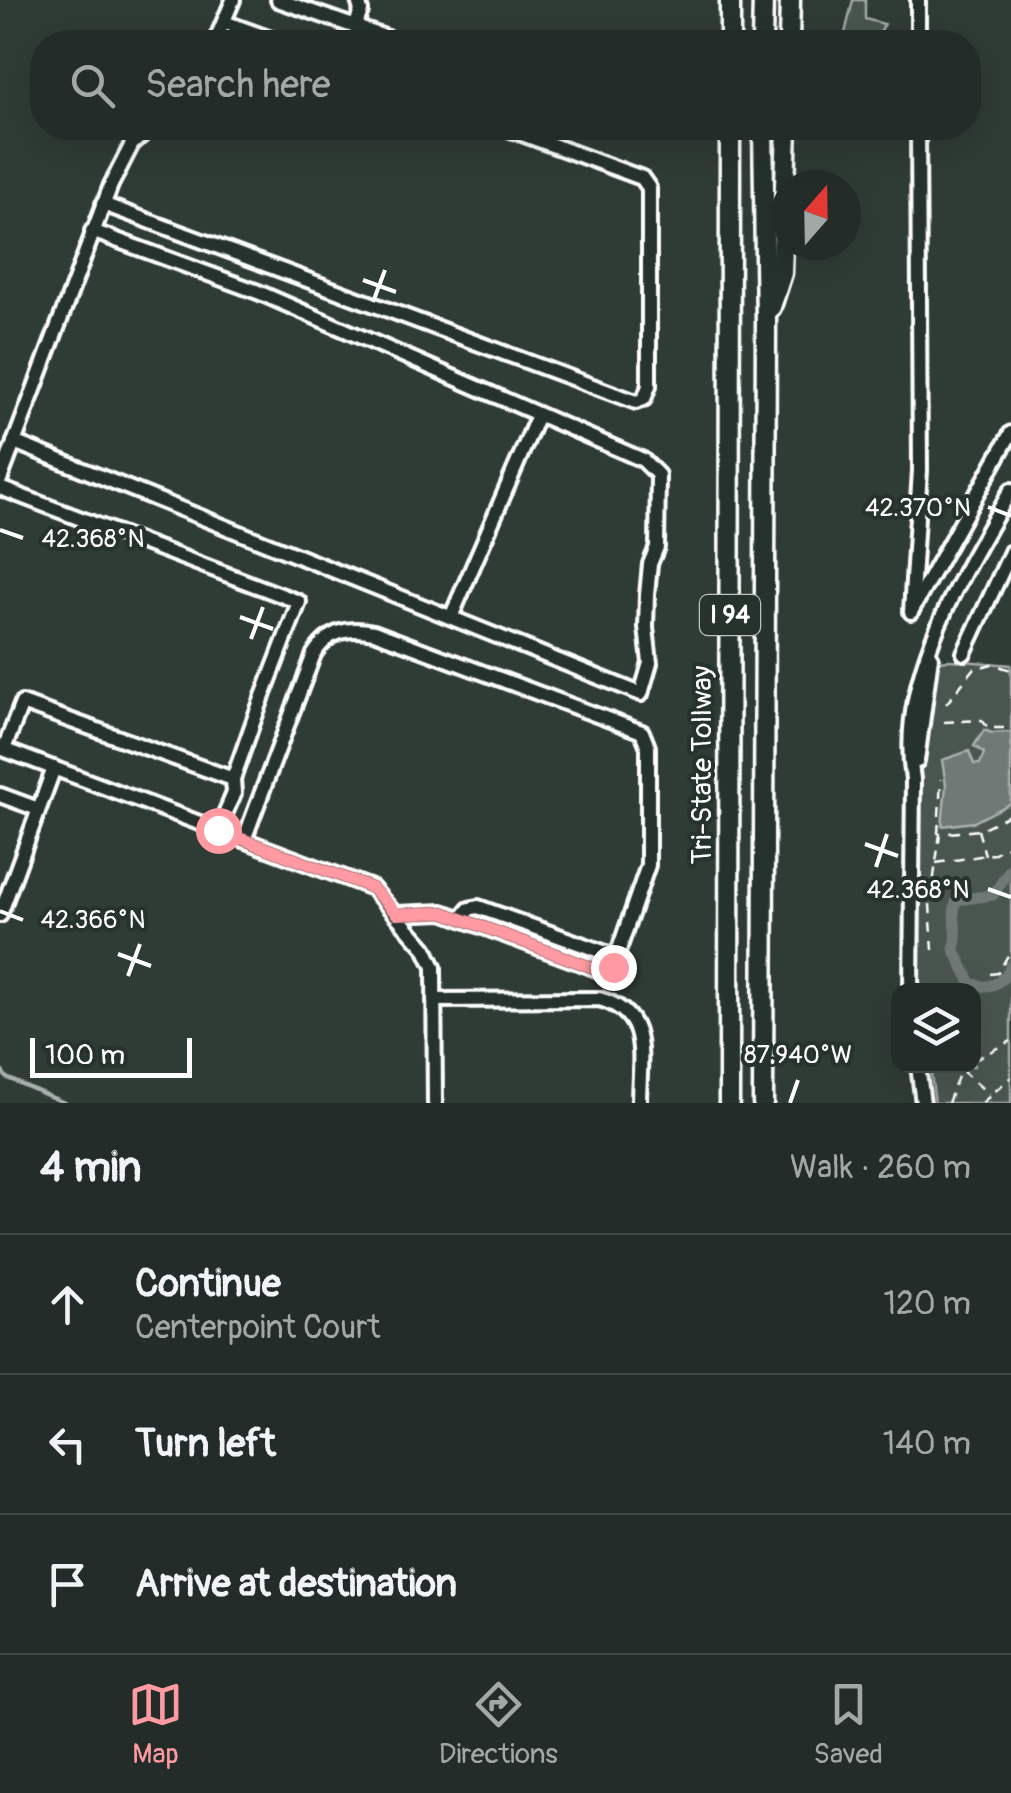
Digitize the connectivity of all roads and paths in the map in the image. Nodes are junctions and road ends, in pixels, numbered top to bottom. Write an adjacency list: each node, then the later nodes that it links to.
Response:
1 (233, 0): 8 (street)
2 (358, 0): 9 (street)
3 (730, 0): 13 (highway)
4 (762, 0): 14 (highway)
5 (790, 0): 15 (highway)
6 (918, 0): 16 (street)
7 (285, 1): 9 (street)
8 (224, 22): 10 (street); 11 (street)
9 (355, 27): 12 (street)
10 (220, 30)
11 (246, 30)
12 (364, 30)
13 (730, 30)
14 (762, 30)
15 (789, 30)
16 (918, 30)
17 (136, 140): 23 (street)
18 (539, 140): 23 (street)
19 (730, 140): 76 (highway, Tri-State Tollway / I 94)
20 (763, 140): 25 (highway, I 94)
21 (787, 140): 25 (highway)
22 (918, 140): 27 (street)
23 (103, 204): 24 (street)
24 (92, 230): 26 (street); 28 (street)
25 (766, 322): 77 (highway, I 94)
26 (538, 415): 33 (street); 33 (street)
27 (1011, 434)
28 (14, 442): 29 (street); 33 (street)
29 (0, 480)
30 (0, 488): 41 (street)
31 (1011, 490): 65 (street)
32 (1011, 552): 34 (street)
33 (452, 615)
34 (964, 652)
35 (1011, 670): 36 (path)
36 (946, 704)
37 (944, 722): 38 (path)
38 (1011, 728)
39 (2, 748): 40 (street); 41 (street)
40 (54, 768): 44 (street); 48 (street)
41 (232, 779): 48 (street)
42 (941, 779): 50 (path)
43 (0, 795): 44 (street)
44 (38, 809): 56 (street)
45 (1011, 814): 46 (path)
46 (1006, 818): 47 (path); 49 (path)
47 (1011, 826)
48 (218, 830): 51 (street)
49 (978, 830): 50 (path); 53 (path)
50 (940, 834): 54 (path)
51 (244, 840): 57 (street); 63 (street)
52 (1011, 844): 53 (path)
53 (985, 856): 54 (path)
54 (934, 863): 60 (path)
55 (0, 890): 56 (street)
56 (1, 912)
57 (397, 914): 58 (street); 66 (street)
58 (462, 918): 59 (street); 62 (street)
59 (556, 935): 62 (street); 63 (street)
60 (933, 950)
61 (1011, 950): 64 (path)
62 (550, 952): 63 (street)
63 (616, 957)
64 (990, 974)
65 (911, 983)
66 (434, 1000): 74 (street); 75 (street)
67 (1011, 1040): 68 (path)
68 (981, 1056)
69 (919, 1073): 78 (street)
70 (959, 1073): 79 (path)
71 (967, 1073): 73 (path)
72 (1011, 1077): 73 (path)
73 (990, 1095): 80 (path)
74 (435, 1103)
75 (639, 1103)
76 (729, 1103)
77 (763, 1103)
78 (923, 1103)
79 (948, 1103)
80 (982, 1103)

